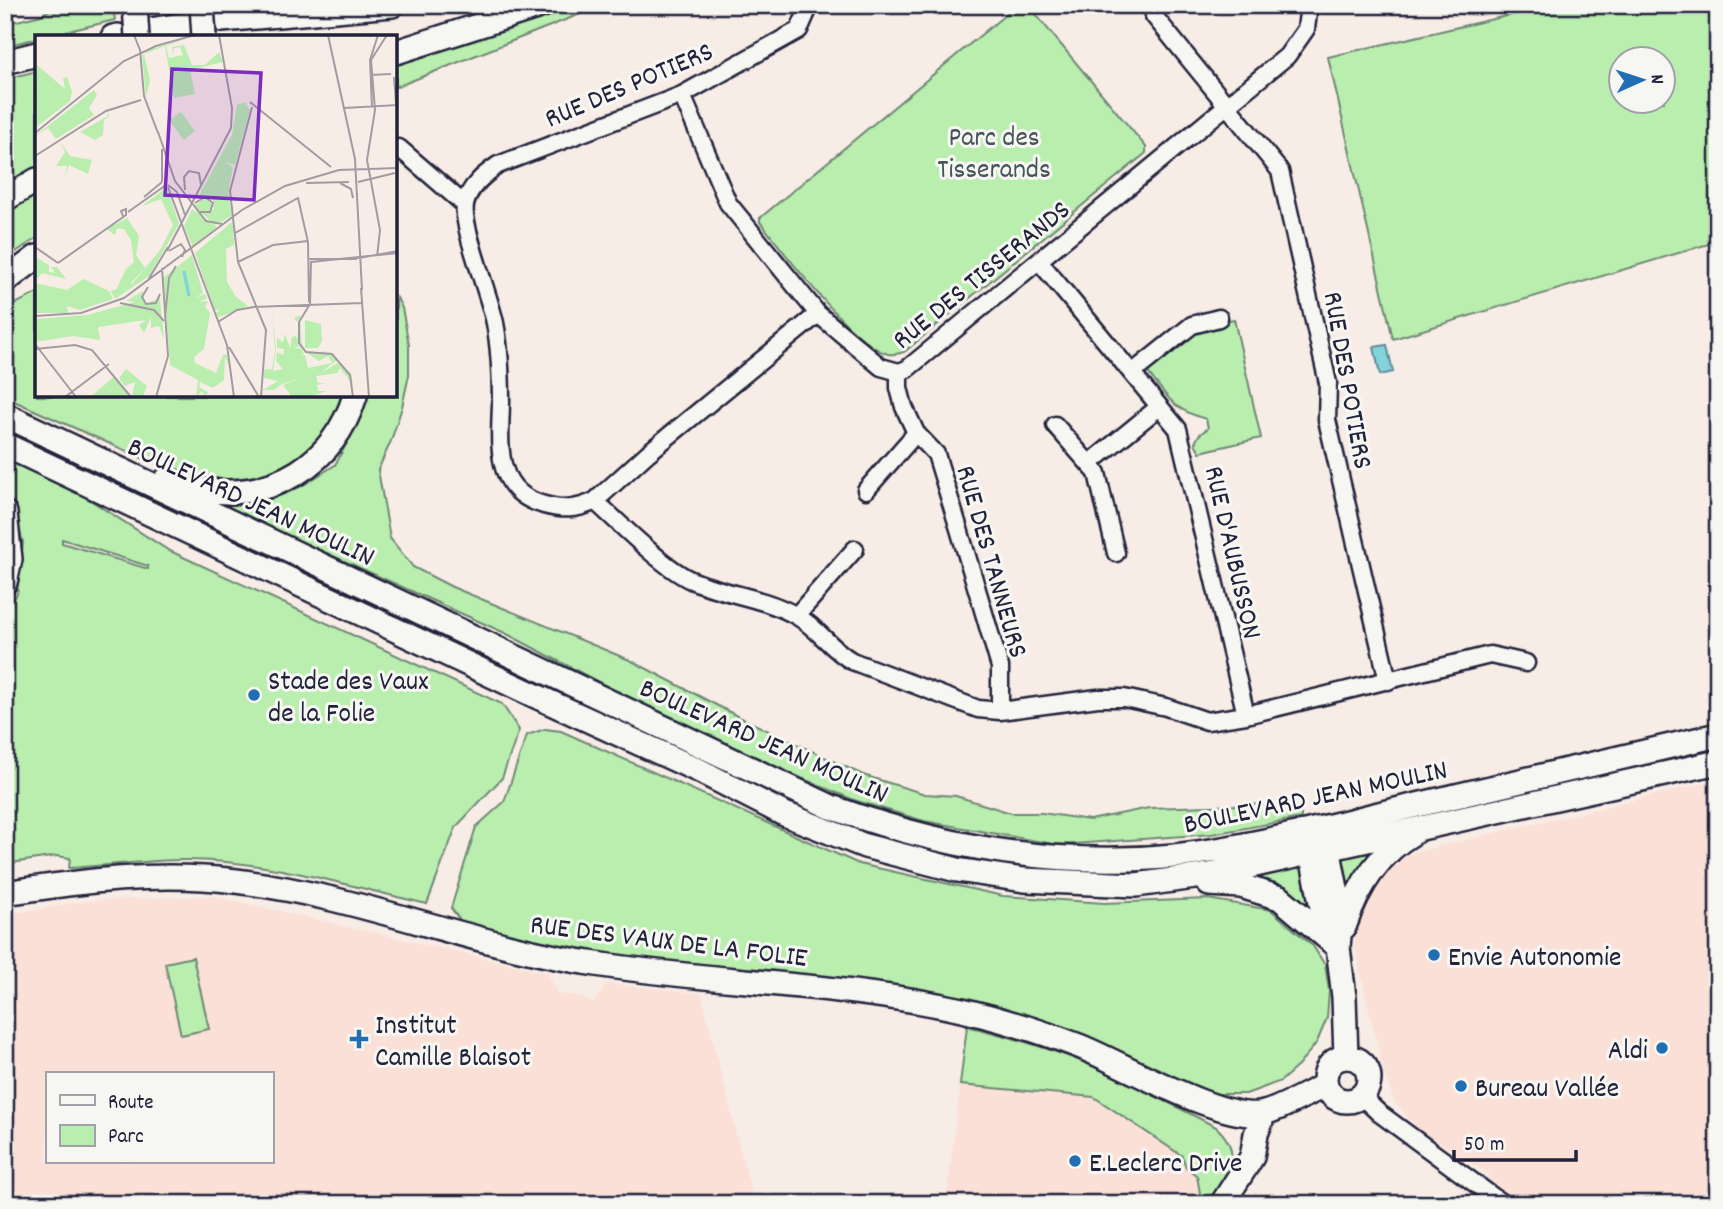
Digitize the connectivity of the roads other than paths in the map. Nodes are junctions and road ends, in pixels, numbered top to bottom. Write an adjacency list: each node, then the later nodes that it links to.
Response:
1 (135, 5): 9 (main road, bridge)
2 (392, 5): 7 (main road)
3 (543, 5): 10 (main road)
4 (810, 5): 13 (street, RUE DES POTIERS)
5 (1309, 5): 14 (street, RUE DES TISSERANDS)
6 (1151, 9): 14 (street, RUE DES POTIERS)
7 (222, 20)
8 (201, 21): 9 (main road)
9 (140, 34)
10 (397, 52)
11 (35, 54): 12 (main road)
12 (5, 62)
13 (682, 94): 18 (street, RUE DES POTIERS); 24 (street, RUE DES TISSERANDS)
14 (1227, 106): 20 (street, RUE DES TISSERANDS); 44 (street, RUE DES POTIERS)
15 (399, 148): 18 (street)
16 (35, 181): 17 (main road)
17 (5, 199)
18 (465, 205): 37 (street)
19 (35, 258): 22 (main road)
20 (1039, 261): 26 (street, RUE DES TISSERANDS); 27 (street, RUE D'AUBUSSON)
21 (35, 279): 23 (main road)
22 (5, 281)
23 (5, 292)
24 (818, 314): 26 (street, RUE DES TISSERANDS); 37 (street)
25 (1219, 318): 27 (street)
26 (899, 372): 32 (street, RUE DES TANNEURS)
27 (1132, 373): 29 (street, RUE D'AUBUSSON)
28 (355, 397): 35 (main road)
29 (1159, 407): 34 (street); 46 (street, RUE D'AUBUSSON)
30 (5, 415): 35 (main road, BOULEVARD JEAN MOULIN)
31 (1055, 425): 34 (street)
32 (916, 433): 36 (street); 45 (street, RUE DES TANNEURS)
33 (5, 445): 52 (main road)
34 (1089, 464): 40 (street)
35 (109, 465): 49 (main road, BOULEVARD JEAN MOULIN)
36 (866, 490)
37 (595, 500): 42 (street)
38 (5, 513): 41 (main road)
39 (855, 549): 42 (street)
40 (1116, 553)
41 (5, 582)
42 (797, 615): 45 (street)
43 (1526, 663): 44 (street)
44 (1388, 681): 46 (street)
45 (1000, 711): 46 (street)
46 (1245, 715)
47 (1718, 735): 49 (main road, BOULEVARD JEAN MOULIN)
48 (1718, 762): 50 (main road)
49 (1316, 828): 51 (main road)
50 (1420, 829): 51 (main road); 54 (main road)
51 (1320, 851): 52 (main road); 54 (main road)
52 (1136, 885): 54 (main road)
53 (5, 893): 58 (main road, RUE DES VAUX DE LA FOLIE)
54 (1338, 947): 55 (main road)
55 (1346, 1057): 56 (main road); 57 (main road)
56 (1326, 1086): 57 (main road); 58 (main road)
57 (1361, 1096): 60 (street)
58 (1264, 1114): 59 (main road)
59 (1222, 1204)
60 (1503, 1204)

